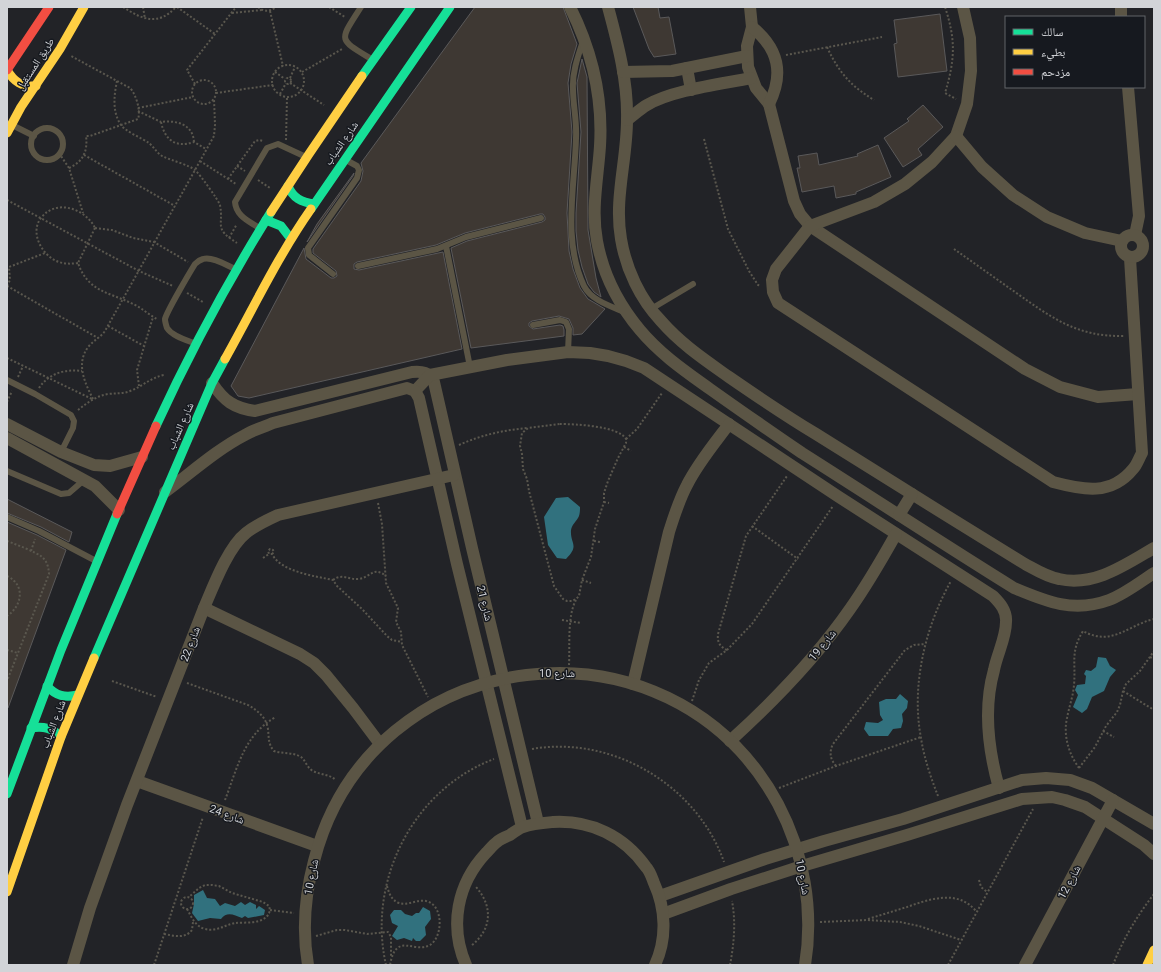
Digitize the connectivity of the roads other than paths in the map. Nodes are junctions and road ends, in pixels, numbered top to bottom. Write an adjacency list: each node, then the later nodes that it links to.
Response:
1 (49, 7): 15 (street, طريق المستقبل)
2 (84, 7): 18 (street, طريق المستقبل)
3 (361, 7): 13 (lane)
4 (411, 7): 13 (street, شارع الشباب)
5 (450, 7): 27 (street, شارع الشباب)
6 (570, 7): 11 (street)
7 (608, 7): 16 (street)
8 (750, 7): 10 (street)
9 (963, 7): 25 (street)
10 (752, 27): 12 (street); 21 (street)
11 (584, 38): 44 (street); 44 (lane)
12 (747, 56): 14 (street); 17 (street)
13 (373, 60): 26 (street, شارع الشباب)
14 (687, 68): 16 (street); 20 (street)
15 (7, 70): 18 (street)
16 (623, 72): 22 (street)
17 (751, 78): 20 (street); 21 (street)
18 (36, 86): 23 (street, طريق المستقبل)
19 (1128, 88): 34 (street)
20 (691, 90): 22 (street)
21 (769, 104): 32 (street)
22 (627, 120): 43 (street)
23 (9, 129): 24 (lane)
24 (34, 136): 24 (lane)
25 (956, 136): 32 (street); 36 (street)
26 (306, 156): 28 (street, شارع الشباب); 33 (lane)
27 (344, 159): 29 (street, شارع الشباب); 41 (lane)
28 (288, 186): 29 (street); 31 (street, شارع الشباب)
29 (314, 204): 35 (street, شارع الشباب)
30 (541, 218): 37 (lane)
31 (266, 220): 33 (street, شارع الشباب); 35 (street)
32 (810, 226): 53 (street); 53 (street)
33 (261, 229): 40 (street, شارع الشباب)
34 (1135, 235): 36 (street); 38 (street)
35 (291, 239): 51 (street, شارع الشباب)
36 (1122, 241): 38 (street)
37 (446, 246): 39 (lane); 48 (lane)
38 (1130, 258): 53 (street)
39 (358, 266)
40 (236, 270): 46 (street, شارع الشباب); 46 (lane)
41 (333, 274)
42 (693, 284): 43 (lane)
43 (650, 309): 64 (street)
44 (628, 314): 66 (street)
45 (533, 325): 47 (lane)
46 (196, 344): 58 (street, شارع الشباب)
47 (568, 352): 48 (street); 55 (street)
48 (470, 367): 49 (street)
49 (432, 379): 51 (street); 52 (street); 60 (street, شارع 21)
50 (7, 380): 57 (lane)
51 (212, 383): 63 (street, شارع الشباب)
52 (417, 394): 61 (street, شارع 21); 63 (street)
53 (1138, 394)
54 (7, 424): 57 (street)
55 (729, 424): 68 (street); 75 (street)
56 (7, 438): 62 (street)
57 (61, 452): 58 (street)
58 (142, 457): 65 (street, شارع الشباب)
59 (7, 471): 62 (lane)
60 (454, 475): 61 (street, شارع 22); 73 (street, شارع 21)
61 (437, 479): 72 (street, شارع 22); 74 (street, شارع 21)
62 (84, 480): 65 (street)
63 (164, 493): 77 (street, شارع الشباب)
64 (912, 494): 66 (street); 69 (street)
65 (119, 510): 70 (street, شارع الشباب)
66 (899, 515): 71 (street)
67 (7, 517): 70 (lane)
68 (896, 534): 80 (street, شارع 19); 83 (street)
69 (1154, 548)
70 (96, 561): 76 (street, شارع الشباب)
71 (1154, 573)
72 (204, 608): 81 (street); 82 (street, شارع 22)
73 (503, 678): 74 (street, شارع 10); 75 (street, شارع 10); 87 (street, شارع 21)
74 (486, 682): 81 (street, شارع 10); 89 (street, شارع 21)
75 (633, 684): 80 (street, شارع 10)
76 (47, 686): 77 (street); 78 (street, شارع الشباب)
77 (78, 695): 79 (street, شارع الشباب)
78 (31, 728): 79 (street); 84 (street, شارع الشباب)
79 (61, 737): 94 (street, شارع الشباب)
80 (730, 741): 91 (street, شارع 10)
81 (380, 744): 90 (street, شارع 10)
82 (136, 781): 90 (street, شارع 24); 98 (street, شارع 22)
83 (999, 788): 85 (street); 91 (street)
84 (7, 794)
85 (1113, 800): 86 (street, شارع 12); 88 (street)
86 (1103, 818): 92 (street); 93 (street); 103 (street, شارع 12)
87 (538, 823): 89 (street); 95 (street)
88 (1154, 824)
89 (522, 828): 100 (street)
90 (317, 846): 99 (street, شارع 10)
91 (797, 849): 93 (street, شارع 10); 95 (street)
92 (1154, 854)
93 (802, 866): 96 (street); 102 (street, شارع 10)
94 (7, 892)
95 (660, 896): 96 (street)
96 (663, 914): 101 (street)
97 (1154, 950): 104 (street)
98 (73, 965)
99 (308, 965)
100 (466, 965)
101 (655, 965)
102 (805, 965)
103 (1026, 965)
104 (1147, 965)

